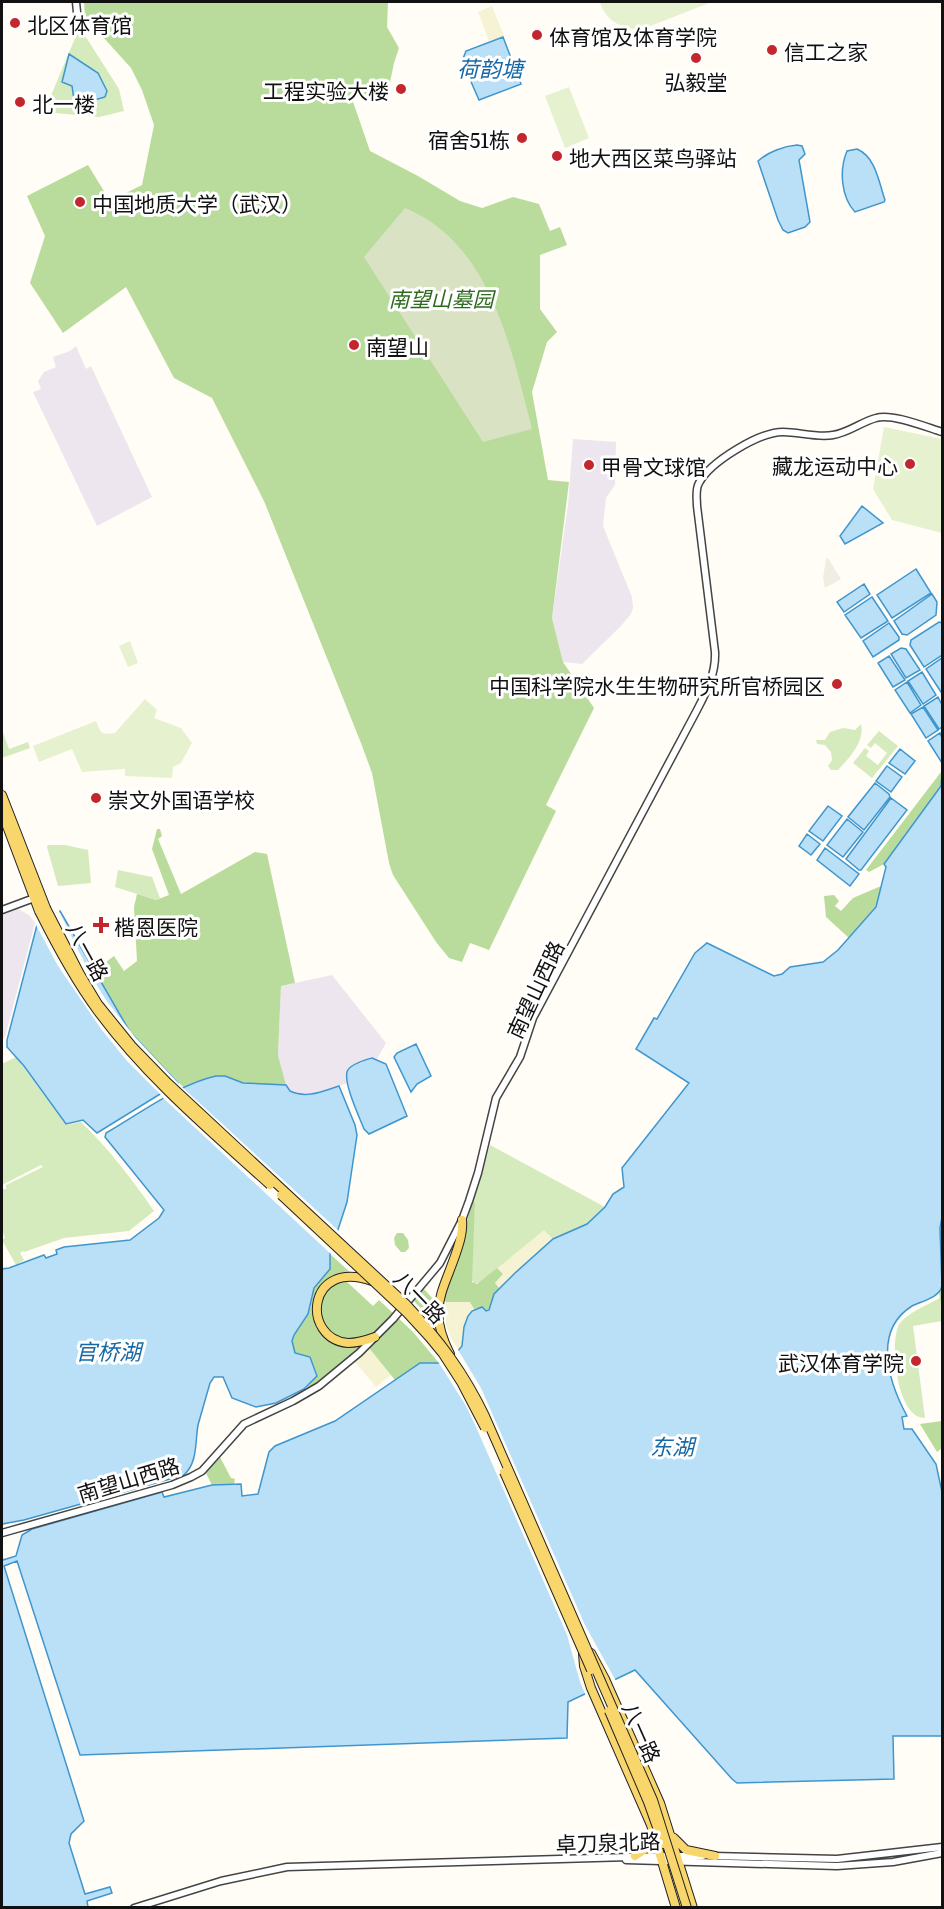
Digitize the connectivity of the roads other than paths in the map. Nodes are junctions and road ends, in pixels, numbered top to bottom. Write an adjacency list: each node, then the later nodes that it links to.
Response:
1 (76, 2): 2 (street)
2 (78, 22)
3 (942, 432): 9 (street, 南望山西路)
4 (2, 795): 6 (main road, 八一路)
5 (2, 813): 6 (main road, 八一路)
6 (38, 897): 7 (street); 8 (main road, 八一路)
7 (2, 910)
8 (43, 910): 10 (main road, 八一路, bridge); 12 (main road, 八一路, bridge)
9 (462, 1220): 11 (street, 南望山西路); 12 (main road, bridge)
10 (372, 1281): 11 (main road); 14 (main road, 八一路, bridge)
11 (375, 1337): 13 (street, 南望山西路)
12 (452, 1358): 14 (main road, 八一路, bridge)
13 (2, 1533)
14 (585, 1648): 15 (main road, bridge); 16 (main road, bridge); 26 (main road, 八一路, bridge); 27 (main road, 八一路, bridge)
15 (652, 1828): 19 (main road); 21 (main road)
16 (671, 1834): 20 (main road); 22 (main road)
17 (942, 1847): 20 (street, 卓刀泉北路)
18 (942, 1853): 22 (street, 卓刀泉北路)
19 (635, 1856): 21 (street, 卓刀泉北路); 23 (street, 卓刀泉北路)
20 (715, 1856): 22 (street, 卓刀泉北路)
21 (662, 1859): 22 (street, 卓刀泉北路); 23 (street, 卓刀泉北路); 25 (main road)
22 (678, 1859): 28 (main road)
23 (273, 1870): 24 (street, 卓刀泉北路)
24 (134, 1908)
25 (676, 1908)
26 (682, 1908)
27 (687, 1908)
28 (693, 1908)

